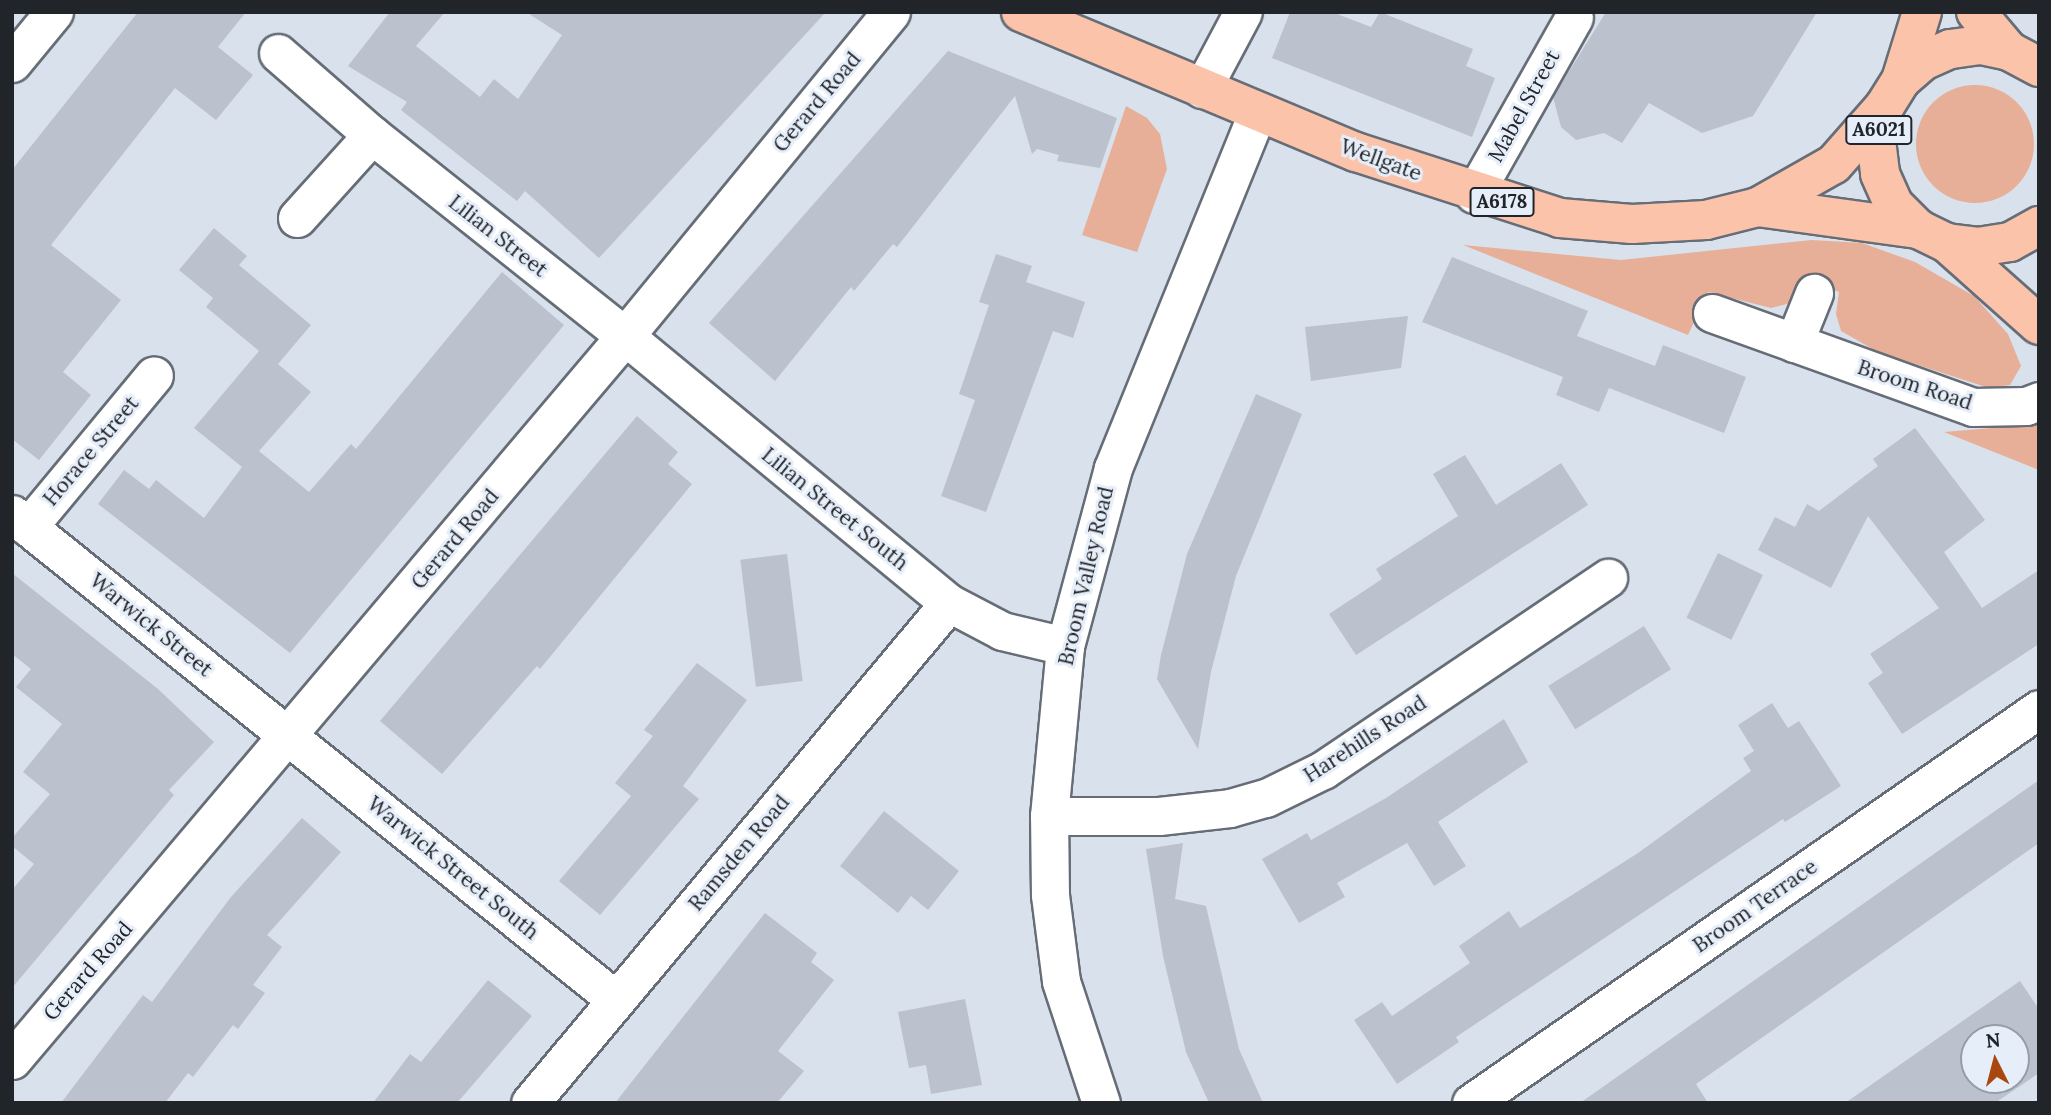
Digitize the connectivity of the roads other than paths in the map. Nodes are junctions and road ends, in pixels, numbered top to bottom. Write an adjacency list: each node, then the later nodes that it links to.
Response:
1 (54, 12): 10 (street)
2 (891, 12): 23 (street, Gerard Road)
3 (1021, 12): 11 (main road, Wellgate / A6178)
4 (1243, 12): 11 (street)
5 (1922, 12): 12 (main road, A6021)
6 (1976, 12): 9 (main road)
7 (1574, 17): 15 (street, Mabel Street)
8 (278, 53): 14 (street, Lilian Street)
9 (2030, 61): 12 (main road)
10 (12, 63)
11 (1202, 89): 13 (main road, Wellgate / A6178)
12 (1892, 94): 16 (main road, Wellgate / A6178); 19 (main road, A6021)
13 (1258, 111): 15 (main road, Wellgate / A6178); 30 (street, Broom Valley Road)
14 (372, 135): 17 (street); 23 (street, Lilian Street)
15 (1474, 194): 16 (main road, Wellgate / A6178)
16 (1758, 207): 19 (main road, Wellgate / A6178)
17 (298, 218)
18 (2039, 226): 19 (main road, Wellgate)
19 (1933, 236): 22 (main road, A6021)
20 (1814, 293): 24 (street)
21 (1712, 313): 24 (street)
22 (2039, 325)
23 (625, 336): 29 (street, Lilian Street South); 32 (street, Gerard Road)
24 (1794, 343): 26 (street, Broom Road)
25 (154, 375): 27 (street, Horace Street)
26 (2039, 401)
27 (20, 520): 32 (street, Warwick Street)
28 (1608, 578): 33 (street, Harehills Road)
29 (949, 603): 30 (street, Lilian Street South); 34 (street, Ramsden Road)
30 (1065, 646): 33 (street, Broom Valley Road)
31 (2039, 709): 38 (street, Broom Terrace)
32 (289, 736): 34 (street, Warwick Street South); 35 (street, Gerard Road)
33 (1049, 816): 37 (street, Broom Valley Road)
34 (616, 1000): 36 (street, Ramsden Road)
35 (12, 1060)
36 (530, 1103)
37 (1101, 1103)
38 (1471, 1103)

